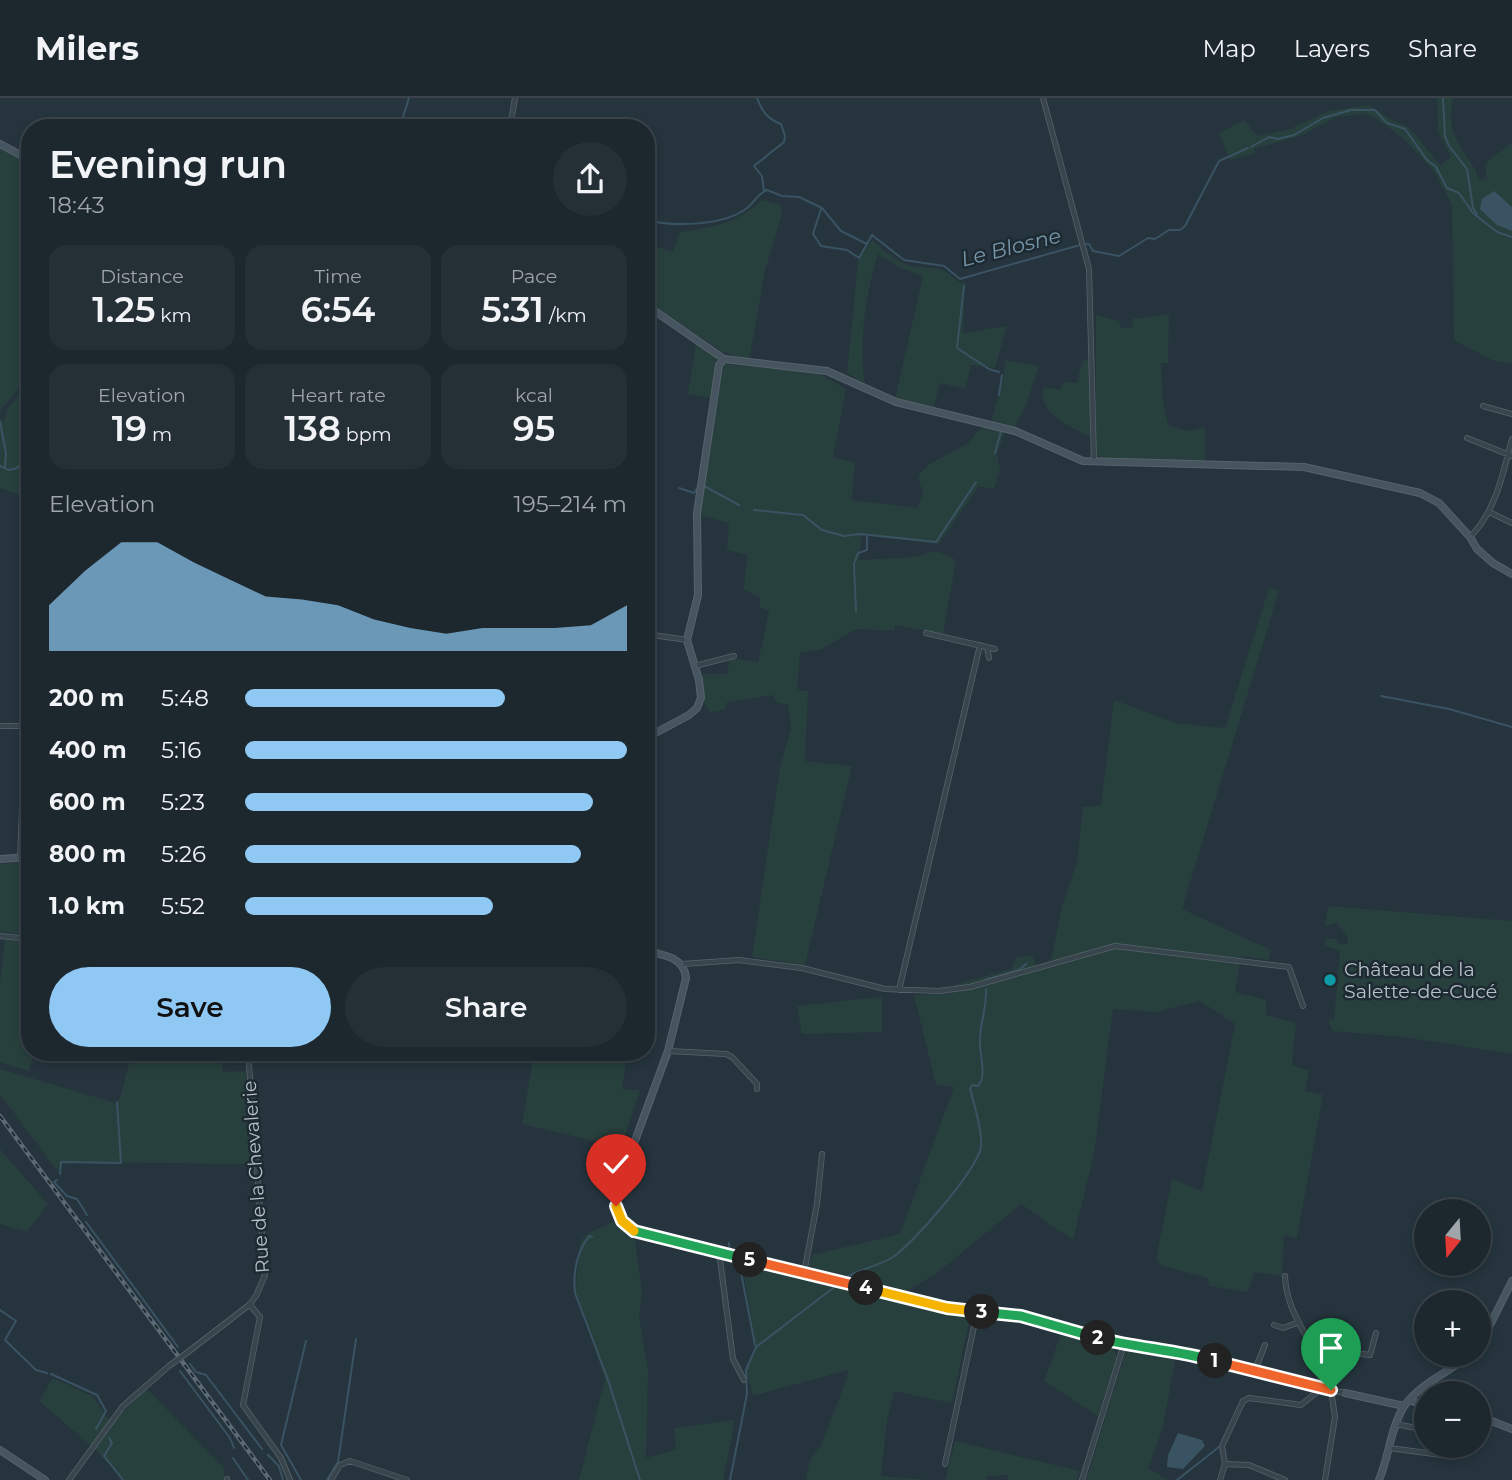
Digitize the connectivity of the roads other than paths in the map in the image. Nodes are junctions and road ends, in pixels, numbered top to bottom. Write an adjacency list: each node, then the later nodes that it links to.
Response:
1 (515, 98): 3 (street)
2 (1043, 98): 13 (street)
3 (512, 119)
4 (0, 144): 5 (street)
5 (21, 155)
6 (655, 311): 7 (street)
7 (724, 359): 13 (street); 20 (street)
8 (1483, 406): 9 (street)
9 (1512, 414)
10 (1466, 438): 12 (street)
11 (1512, 439): 12 (street)
12 (1510, 455): 14 (street)
13 (1094, 462): 16 (street)
14 (1489, 512): 15 (street); 16 (street)
15 (1512, 523)
16 (1470, 537): 17 (street)
17 (1512, 575)
18 (926, 633): 21 (street)
19 (655, 635): 20 (street)
20 (687, 640): 26 (street)
21 (980, 645): 22 (street); 37 (street)
22 (987, 647): 23 (street); 25 (street)
23 (995, 649)
24 (734, 656): 26 (street)
25 (989, 658)
26 (694, 666): 29 (street)
27 (0, 726): 28 (street)
28 (21, 726)
29 (655, 734)
30 (21, 832): 31 (street)
31 (20, 858): 32 (street)
32 (0, 859)
33 (0, 936): 34 (street)
34 (21, 938)
35 (655, 953): 36 (street)
36 (682, 964): 37 (street); 39 (street)
37 (899, 990): 38 (street)
38 (1303, 1006)
39 (668, 1051): 41 (street); 43 (street)
40 (249, 1061): 47 (street, Rue de la Chevalerie)
41 (757, 1089)
42 (822, 1154): 44 (street)
43 (719, 1252): 44 (street); 58 (street)
44 (804, 1273): 48 (street)
45 (1285, 1276): 49 (street)
46 (1512, 1281): 50 (street)
47 (249, 1305): 77 (street, Rue de la Chevalerie, bridge); 78 (street)
48 (976, 1312): 53 (street); 72 (street)
49 (1297, 1322): 51 (street); 55 (street)
50 (1491, 1323)
51 (1274, 1325)
52 (1376, 1333): 55 (street)
53 (1124, 1344): 57 (street); 81 (street)
54 (1265, 1345): 57 (street)
55 (1315, 1353): 60 (street)
56 (1454, 1367): 63 (street)
57 (1254, 1371): 59 (street)
58 (744, 1380)
59 (1287, 1381): 60 (street)
60 (1322, 1388): 61 (street); 73 (street)
61 (1331, 1390): 62 (street); 84 (street)
62 (1345, 1393): 63 (street)
63 (1406, 1403): 64 (street); 66 (street)
64 (1414, 1404)
65 (1491, 1421): 68 (street)
66 (1396, 1424): 67 (street); 69 (street)
67 (1414, 1428)
68 (1512, 1429)
69 (1389, 1448): 71 (street); 85 (street)
70 (0, 1450): 74 (street)
71 (1414, 1451)
72 (945, 1464)
73 (1225, 1464): 82 (street); 83 (street)
74 (33, 1472): 75 (street); 76 (street)
75 (27, 1480)
76 (45, 1480)
77 (69, 1480)
78 (289, 1480)
79 (331, 1480): 80 (street)
80 (407, 1480)
81 (1082, 1480)
82 (1220, 1480)
83 (1284, 1480)
84 (1325, 1480)
85 (1379, 1480)

